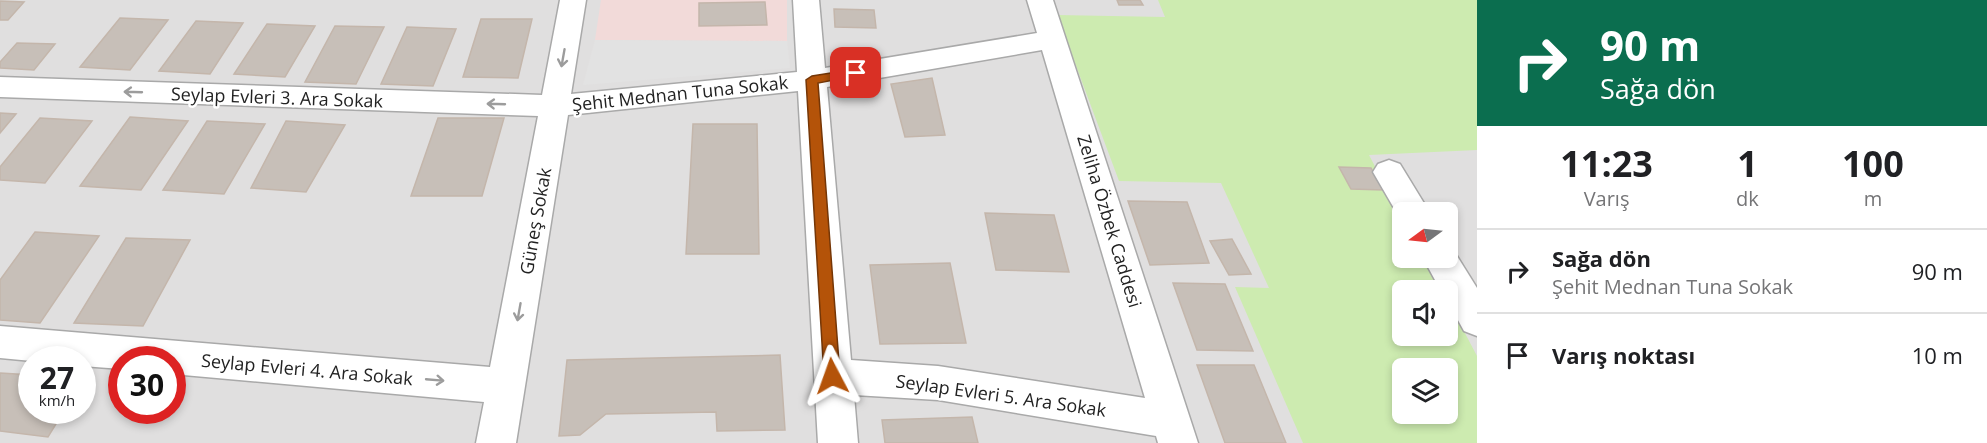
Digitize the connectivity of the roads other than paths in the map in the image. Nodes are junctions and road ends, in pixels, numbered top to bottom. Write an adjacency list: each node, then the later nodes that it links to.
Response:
1 (573, 0): 7 (street, Güneş Sokak, one-way to 7)
2 (807, 0): 5 (street)
3 (1040, 0): 4 (street, Zeliha Özbek Caddesi)
4 (1053, 39): 5 (street, Şehit Mednan Tuna Sokak); 15 (street, Zeliha Özbek Caddesi)
5 (812, 80): 7 (street, Şehit Mednan Tuna Sokak); 13 (street)
6 (0, 87): 7 (street, Seylap Evleri 3. Ara Sokak, one-way to 6)
7 (555, 106): 14 (street, Güneş Sokak, one-way to 14)
8 (1389, 172): 9 (street)
9 (1407, 202)
10 (1446, 268): 11 (street)
11 (1477, 320)
12 (0, 342): 14 (street, Seylap Evleri 4. Ara Sokak, one-way to 14)
13 (832, 376): 15 (street, Seylap Evleri 5. Ara Sokak); 17 (street)
14 (506, 386): 16 (street, Güneş Sokak)
15 (1174, 431)
16 (496, 443)
17 (838, 443)

